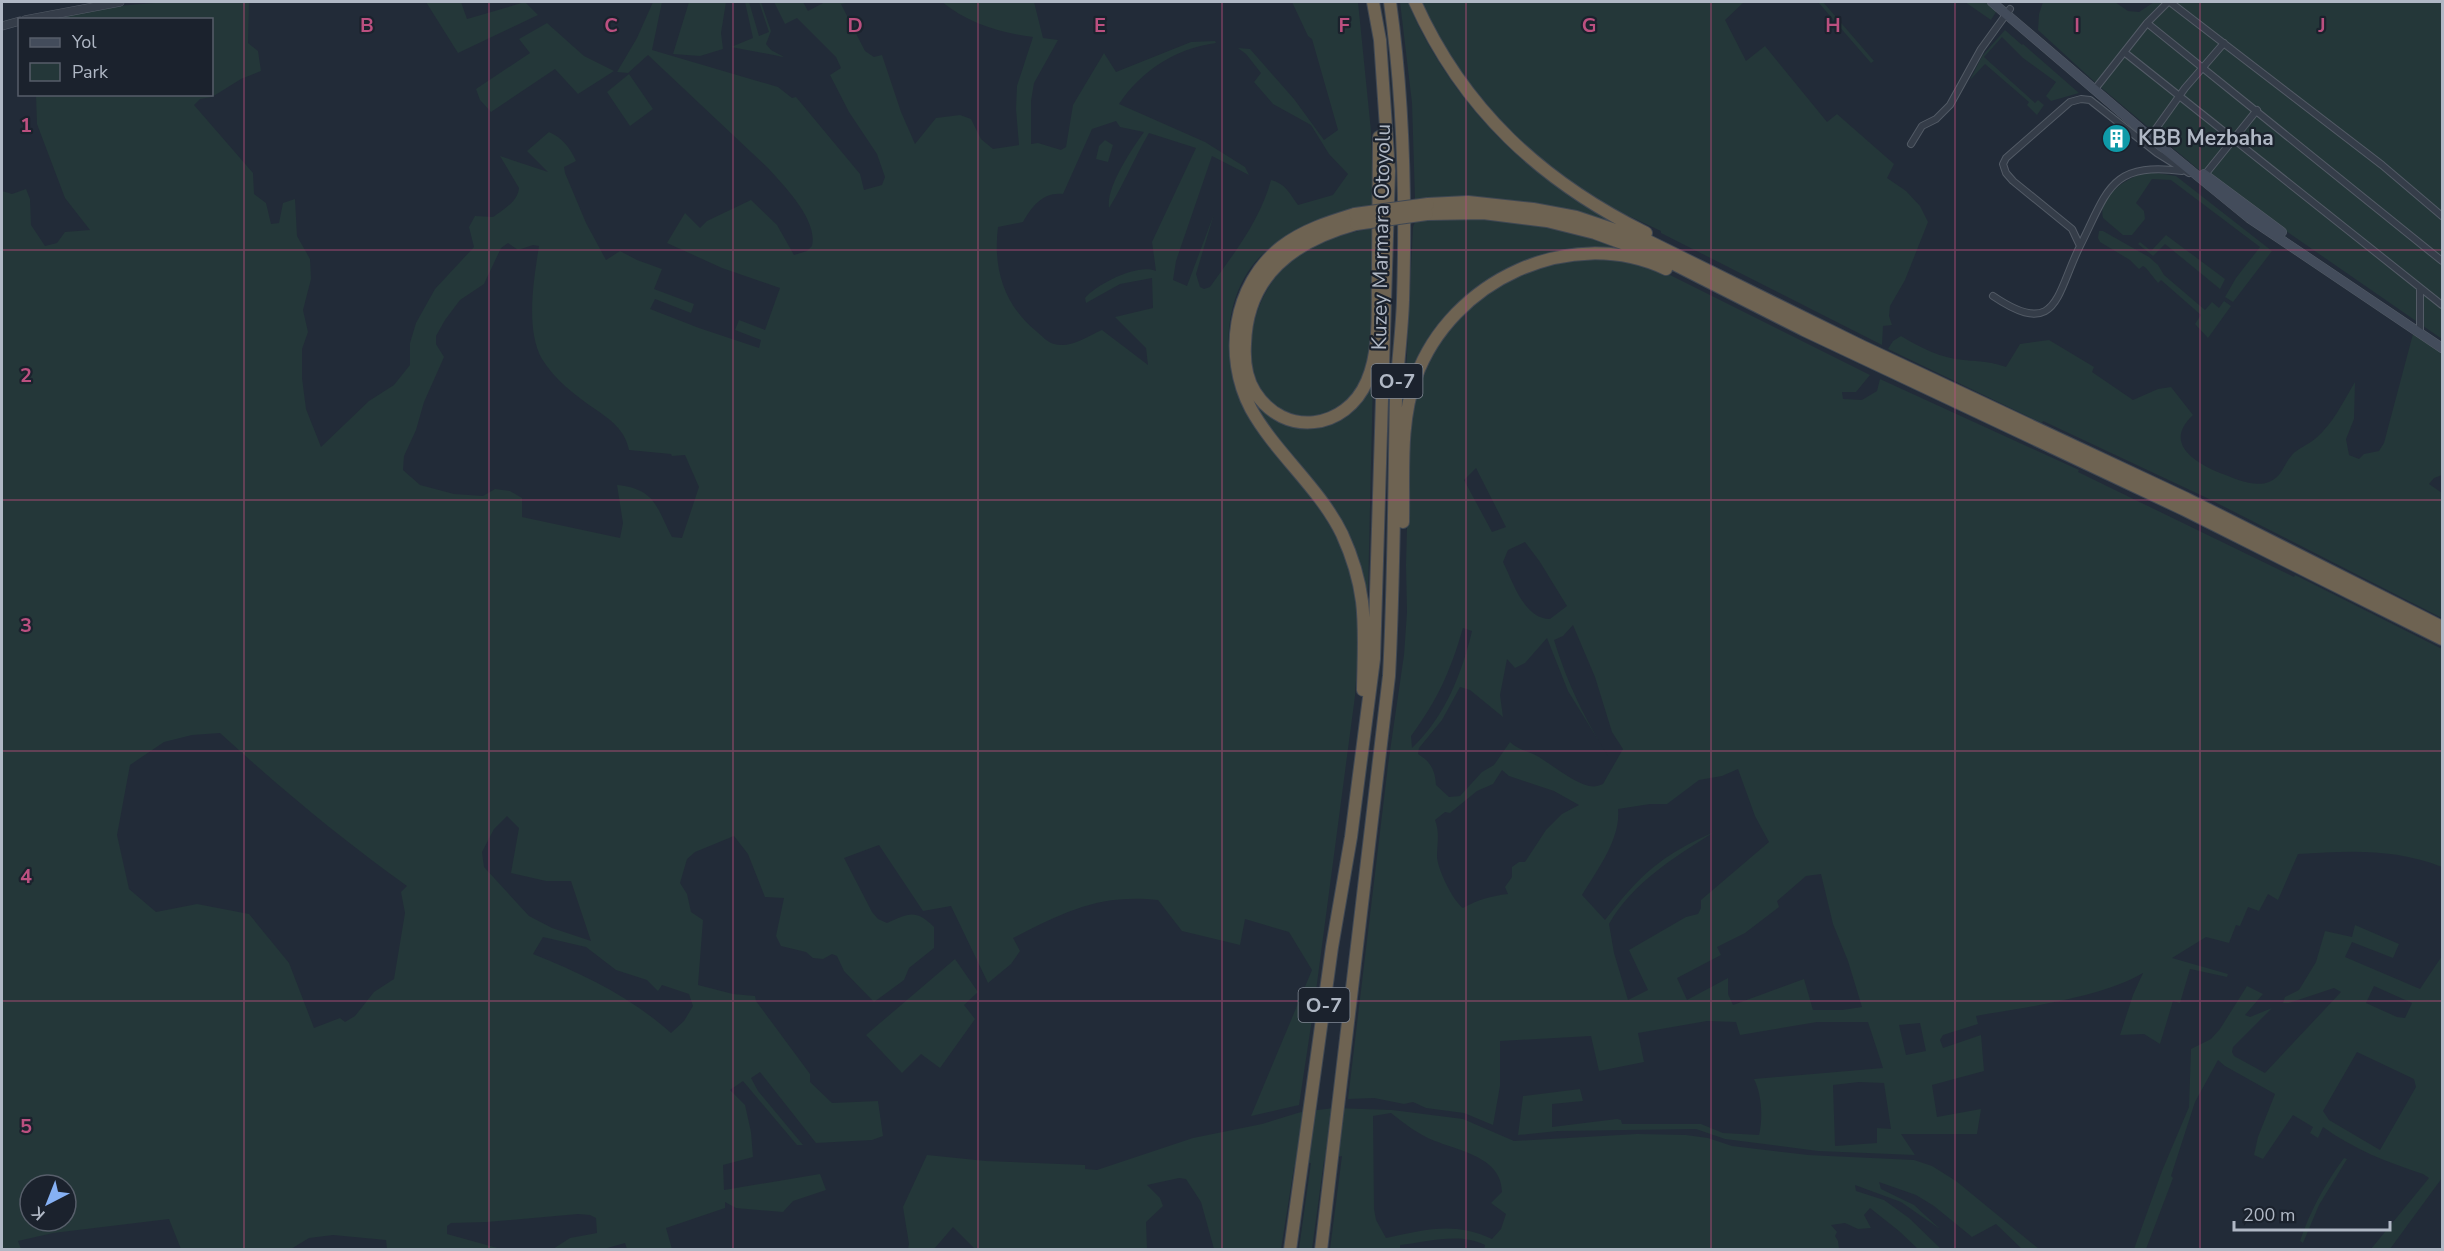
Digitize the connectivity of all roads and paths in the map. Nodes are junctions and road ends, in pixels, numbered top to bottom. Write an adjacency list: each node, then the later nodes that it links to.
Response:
1 (120, 2): 9 (street)
2 (1373, 2): 13 (highway, Kuzey Marmara Otoyolu / O-7)
3 (1390, 2): 38 (highway, Kuzey Marmara Otoyolu / O-7)
4 (1415, 2): 32 (highway)
5 (1992, 2): 8 (main road)
6 (2001, 2): 8 (main road)
7 (2169, 2): 11 (street); 14 (street)
8 (2008, 11): 17 (main road); 22 (street)
9 (36, 18)
10 (18, 22): 12 (street)
11 (2146, 23): 15 (street); 16 (street)
12 (2, 26)
13 (1380, 40): 26 (highway); 39 (highway, Kuzey Marmara Otoyolu / O-7)
14 (2224, 43): 16 (street); 25 (street)
15 (2124, 52): 17 (street); 18 (street)
16 (2204, 68): 18 (street); 19 (street)
17 (2096, 87): 20 (main road)
18 (2179, 96): 20 (street); 21 (street)
19 (2257, 110): 21 (street); 28 (street)
20 (2152, 134): 24 (main road)
21 (2234, 140): 24 (street); 29 (street)
22 (1911, 144)
23 (2186, 172): 24 (street); 27 (street); 27 (street)
24 (2203, 177): 33 (main road)
25 (2442, 216)
26 (1355, 219): 32 (highway, bridge); 39 (highway)
27 (2080, 246): 30 (street)
28 (2442, 261)
29 (2420, 288): 31 (street); 33 (street)
30 (1993, 296)
31 (2442, 305)
32 (1805, 325): 36 (highway); 37 (highway); 38 (highway)
33 (2420, 329): 34 (main road); 35 (main road)
34 (2442, 342)
35 (2442, 348)
36 (2442, 627)
37 (2442, 639)
38 (1389, 676): 41 (highway, Kuzey Marmara Otoyolu / O-7)
39 (1361, 761): 40 (highway, O-7)
40 (1290, 1250)
41 (1321, 1250)

